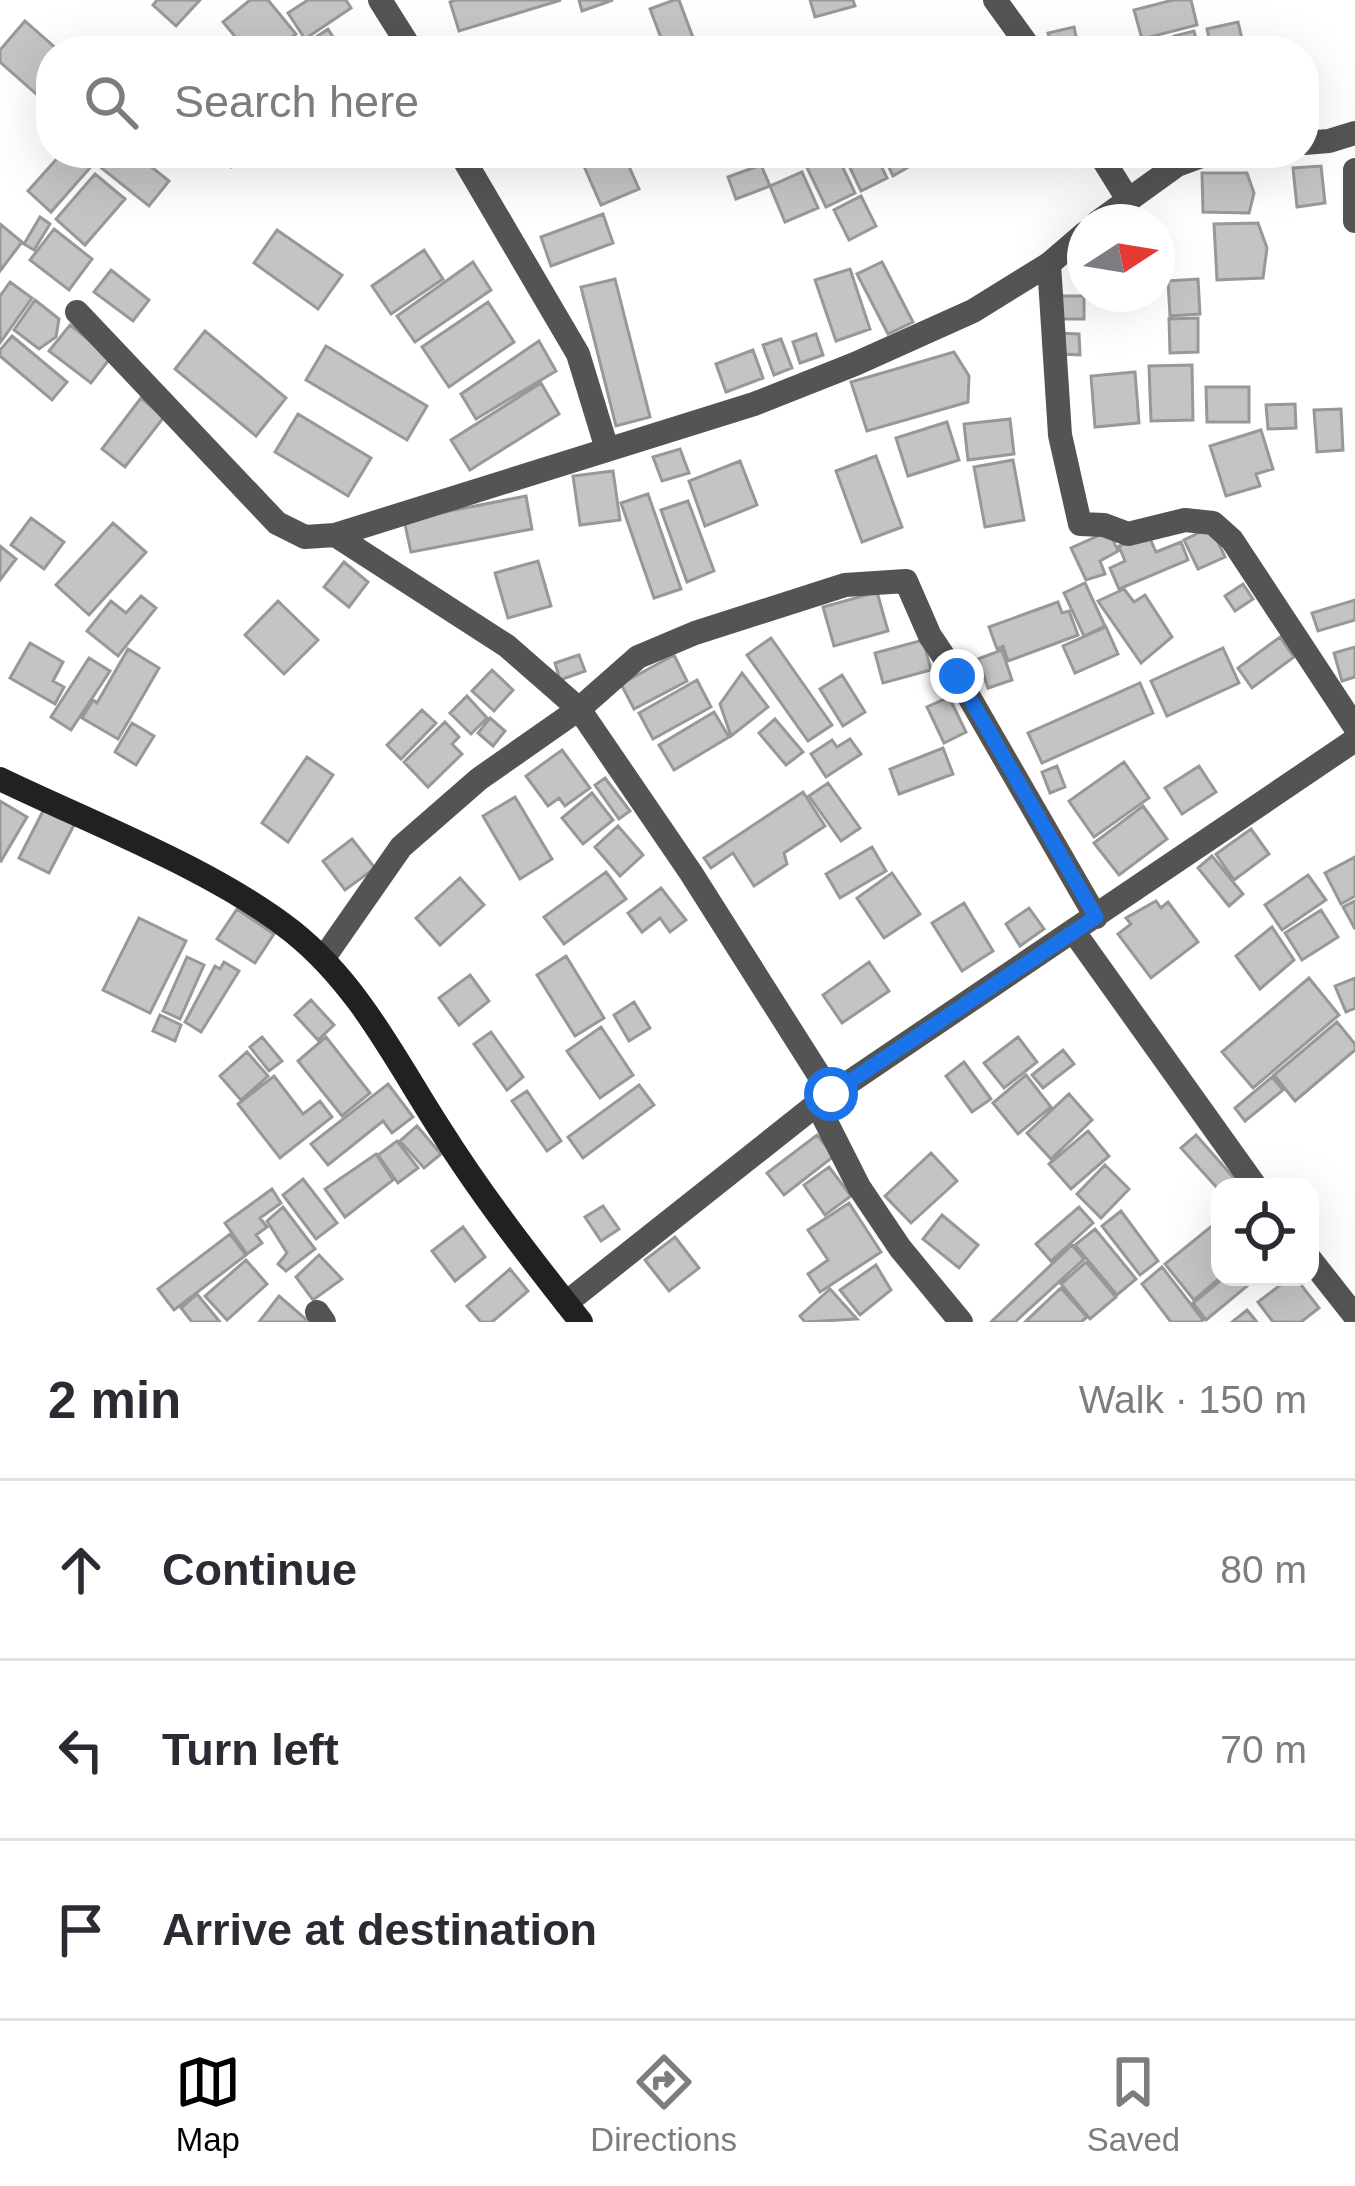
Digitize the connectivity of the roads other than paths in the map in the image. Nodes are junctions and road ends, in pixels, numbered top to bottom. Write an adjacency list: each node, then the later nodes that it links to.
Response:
1 (380, 0): 3 (street)
2 (995, 0): 4 (street)
3 (403, 36)
4 (1021, 36)
5 (1355, 133): 6 (street)
6 (1319, 142)
7 (469, 168): 17 (street)
8 (1109, 168): 11 (street)
9 (1172, 168): 11 (street)
10 (1355, 170): 13 (street)
11 (1127, 198): 12 (street)
12 (1120, 204)
13 (1355, 221)
14 (1067, 248): 15 (street)
15 (1049, 264): 17 (street); 22 (street)
16 (77, 312): 19 (street)
17 (607, 449): 18 (street)
18 (382, 517): 19 (street); 20 (street)
19 (335, 535): 20 (street)
20 (376, 560): 21 (street)
21 (579, 709): 25 (street); 27 (street); 28 (street)
22 (1355, 727)
23 (1355, 740): 25 (street)
24 (0, 779): 27 (street)
25 (1096, 917): 26 (street)
26 (1073, 932): 28 (street); 29 (street)
27 (323, 959): 31 (street)
28 (824, 1099): 31 (street); 33 (street)
29 (1250, 1178)
30 (1319, 1270): 32 (street)
31 (573, 1312)
32 (1355, 1316)
33 (961, 1322)

